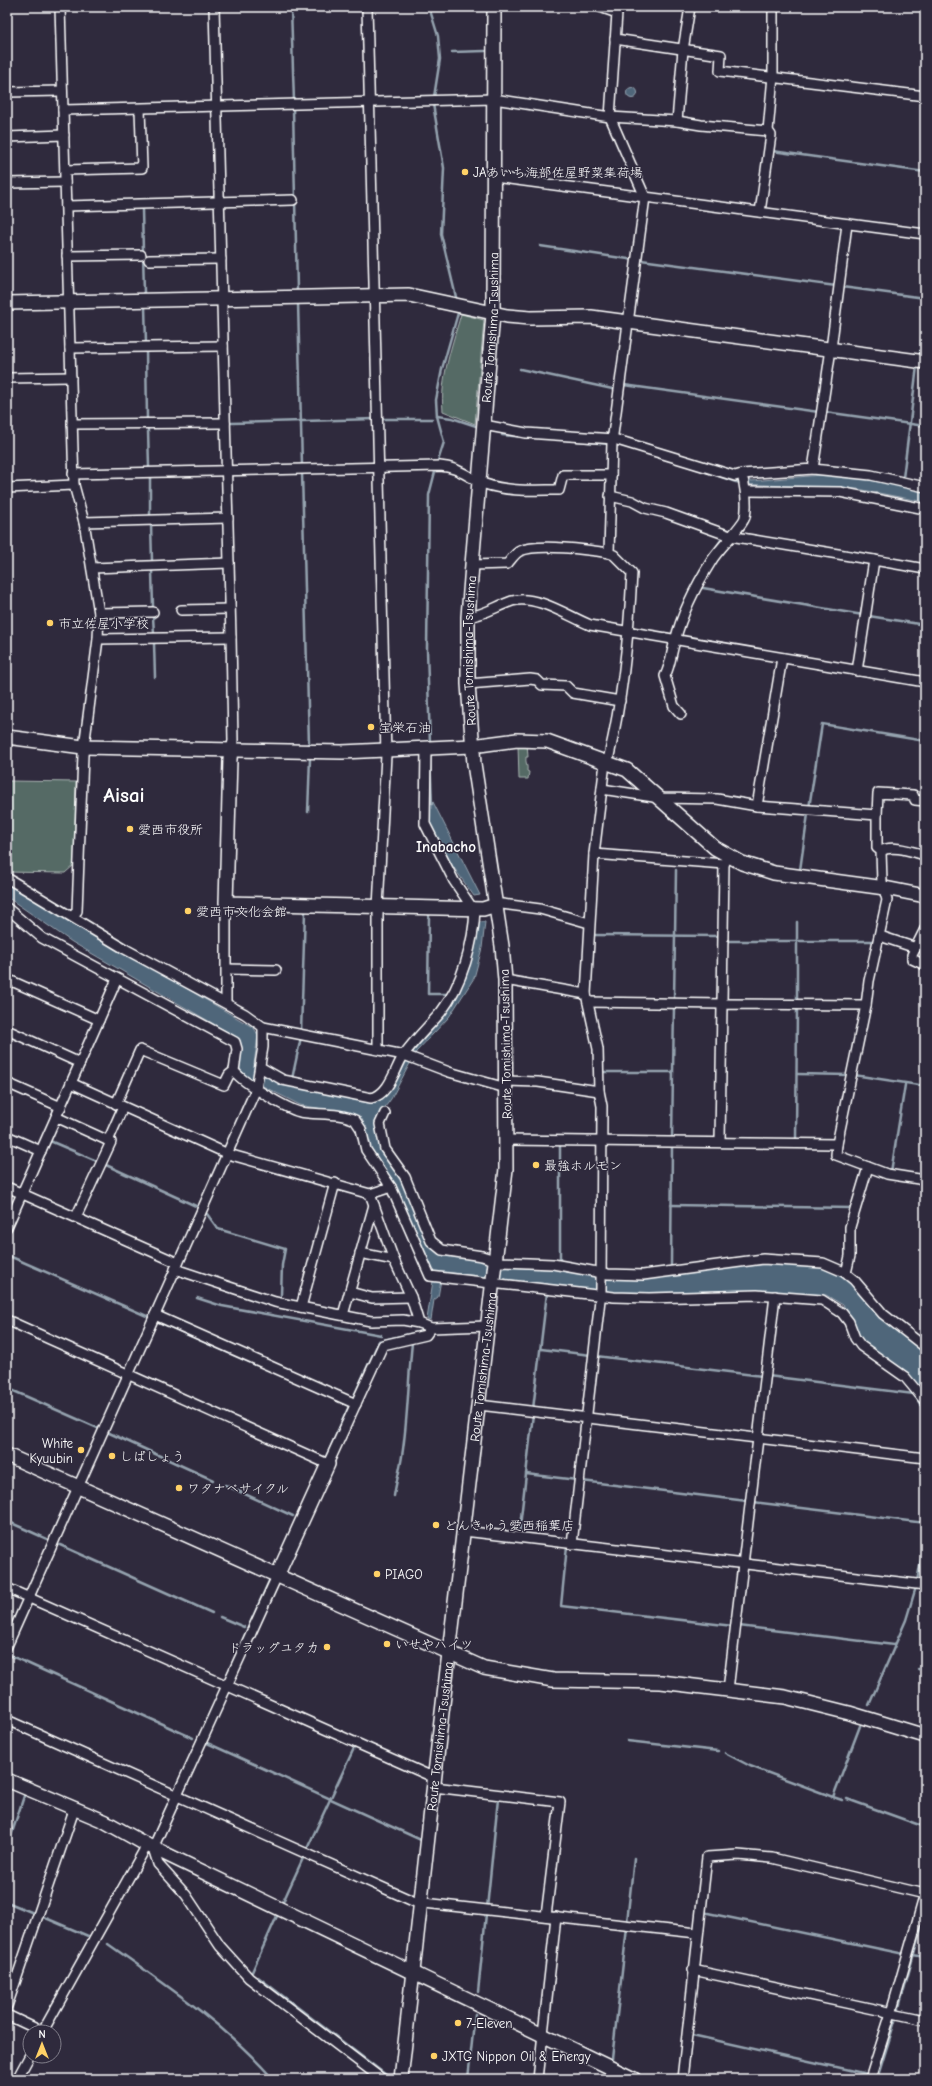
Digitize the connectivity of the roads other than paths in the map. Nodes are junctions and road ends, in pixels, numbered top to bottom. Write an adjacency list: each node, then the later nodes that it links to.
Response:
1 (60, 7): 12 (street)
2 (214, 7): 17 (street)
3 (367, 7): 16 (street)
4 (494, 7): 15 (street, Route Tomishima-Tsushima)
5 (600, 7): 8 (street)
6 (690, 7): 10 (street)
7 (773, 7): 11 (street)
8 (618, 10): 9 (street)
9 (615, 39): 10 (street); 20 (street)
10 (683, 50): 11 (street); 21 (street)
11 (773, 76): 14 (street); 22 (street)
12 (62, 91): 13 (street); 19 (street)
13 (7, 92)
14 (925, 96)
15 (494, 99): 16 (street); 20 (street); 26 (street, Route Tomishima-Tsushima)
16 (369, 102): 17 (street); 40 (street)
17 (217, 107): 18 (street); 31 (street)
18 (140, 109): 19 (street); 25 (street)
19 (63, 110): 23 (street)
20 (610, 117): 21 (street); 29 (street)
21 (677, 120): 22 (street)
22 (768, 131): 33 (street)
23 (64, 135): 24 (street); 25 (street)
24 (7, 137)
25 (65, 170): 27 (street)
26 (494, 177): 29 (street); 44 (street, Route Tomishima-Tsushima)
27 (65, 182): 28 (street); 32 (street)
28 (7, 183)
29 (646, 197): 33 (street); 45 (street)
30 (293, 200): 31 (street)
31 (220, 202): 32 (street); 38 (street)
32 (66, 206): 37 (street)
33 (760, 212): 34 (street)
34 (846, 224): 35 (street); 48 (street)
35 (925, 234)
36 (141, 255): 37 (street)
37 (67, 256): 42 (street)
38 (221, 259): 39 (street); 41 (street)
39 (149, 260)
40 (374, 295): 41 (street); 44 (street); 56 (street)
41 (222, 298): 42 (street); 46 (street)
42 (68, 302): 43 (street); 47 (street)
43 (7, 303)
44 (493, 314): 45 (street); 54 (street, Route Tomishima-Tsushima)
45 (629, 322): 48 (street); 55 (street)
46 (223, 346): 47 (street); 52 (street)
47 (70, 348): 50 (street)
48 (831, 349): 49 (street); 57 (street)
49 (925, 362)
50 (71, 377): 51 (street); 53 (street)
51 (7, 378)
52 (225, 423): 53 (street); 58 (street)
53 (72, 424): 59 (street)
54 (484, 425): 55 (street); 62 (street, Route Tomishima-Tsushima)
55 (614, 439): 60 (street); 61 (street)
56 (379, 467): 58 (street); 62 (street); 98 (street)
57 (813, 469): 61 (street); 64 (street)
58 (226, 471): 59 (street); 69 (street)
59 (74, 474): 63 (street)
60 (611, 475): 62 (street); 67 (street)
61 (742, 476): 66 (street)
62 (479, 482): 75 (street, Route Tomishima-Tsushima)
63 (74, 485): 65 (street); 70 (street)
64 (925, 487)
65 (7, 488)
66 (745, 489): 68 (street); 71 (street)
67 (610, 496): 71 (street); 72 (street)
68 (925, 509)
69 (228, 518): 70 (street); 74 (street)
70 (84, 522): 76 (street)
71 (730, 536): 73 (street); 86 (street)
72 (609, 553): 75 (street); 83 (street)
73 (874, 560): 77 (street); 88 (street)
74 (229, 563): 76 (street); 78 (street)
75 (472, 565): 82 (street, Route Tomishima-Tsushima)
76 (92, 568): 81 (street)
77 (925, 569)
78 (230, 609): 79 (street); 84 (street)
79 (182, 610)
80 (154, 612): 81 (street)
81 (99, 613): 85 (street)
82 (468, 617): 83 (street); 90 (street, Route Tomishima-Tsushima)
83 (628, 633): 86 (street); 91 (street)
84 (231, 636): 85 (street); 97 (street)
85 (98, 639): 95 (street)
86 (675, 640): 87 (street); 92 (street)
87 (782, 658): 88 (street); 103 (street)
88 (857, 671): 89 (street)
89 (925, 682)
90 (468, 684): 91 (street); 94 (street, Route Tomishima-Tsushima)
91 (620, 701): 99 (street)
92 (681, 714)
93 (7, 737): 95 (street)
94 (472, 746): 96 (street); 99 (street); 113 (street, Route Tomishima-Tsushima)
95 (83, 747): 97 (street); 117 (street)
96 (429, 748): 98 (street); 116 (street)
97 (232, 750): 98 (street); 112 (street)
98 (385, 750): 114 (street)
99 (605, 763): 100 (street); 101 (street)
100 (602, 789): 101 (street); 106 (street)
101 (660, 798): 103 (street); 108 (street)
102 (925, 801): 104 (street)
103 (757, 806): 104 (street)
104 (877, 815): 105 (street)
105 (881, 851): 107 (street); 110 (street)
106 (594, 854): 108 (street); 118 (street)
107 (925, 855)
108 (726, 861): 110 (street); 130 (street)
109 (7, 878): 117 (street)
110 (885, 888): 111 (street); 120 (street)
111 (925, 896)
112 (226, 903): 114 (street); 123 (street)
113 (496, 905): 116 (street); 118 (street); 127 (street, Route Tomishima-Tsushima)
114 (378, 907): 116 (street); 135 (street)
115 (7, 908): 126 (street)
116 (474, 909): 136 (street)
117 (73, 916): 129 (street)
118 (589, 923): 128 (street)
119 (925, 929): 121 (street)
120 (880, 936): 121 (street); 131 (street)
121 (916, 948): 122 (street)
122 (925, 965)
123 (227, 969): 124 (street); 129 (street)
124 (276, 970)
125 (7, 979): 132 (street)
126 (117, 979): 132 (street); 139 (street)
127 (505, 980): 128 (street); 142 (street, Route Tomishima-Tsushima)
128 (587, 998): 130 (street); 144 (street)
129 (226, 1003): 133 (street)
130 (722, 1004): 131 (street); 153 (street)
131 (866, 1005): 154 (street)
132 (99, 1020): 137 (street)
133 (263, 1027): 135 (street); 138 (street)
134 (7, 1030): 137 (street)
135 (378, 1049): 136 (street)
136 (407, 1056): 138 (street); 142 (street)
137 (80, 1063): 141 (street)
138 (259, 1068): 143 (street)
139 (234, 1071): 143 (street); 145 (street)
140 (7, 1083): 146 (street)
141 (71, 1083): 145 (street); 146 (street)
142 (506, 1085): 144 (street); 150 (street, Route Tomishima-Tsushima)
143 (256, 1087): 156 (street); 161 (street)
144 (599, 1091): 152 (street)
145 (120, 1105): 151 (street); 156 (street)
146 (60, 1107): 148 (street)
147 (385, 1113): 169 (street)
148 (56, 1117): 151 (street); 155 (street)
149 (7, 1136): 155 (street)
150 (507, 1140): 152 (street); 169 (street, Route Tomishima-Tsushima)
151 (108, 1141): 165 (street)
152 (602, 1141): 153 (street); 172 (street)
153 (720, 1142): 154 (street)
154 (837, 1144): 157 (street)
155 (41, 1151): 162 (street)
156 (228, 1154): 159 (street); 170 (street)
157 (868, 1167): 158 (street); 171 (street)
158 (925, 1180)
159 (335, 1183): 163 (street); 178 (street)
160 (7, 1187): 162 (street)
161 (391, 1187): 163 (street); 173 (street)
162 (22, 1194): 165 (street); 166 (street)
163 (370, 1194): 164 (street)
164 (374, 1206): 167 (street); 168 (street)
165 (76, 1217): 170 (street)
166 (7, 1227)
167 (360, 1253): 168 (street); 174 (street)
168 (394, 1260): 177 (street)
169 (495, 1262): 172 (street); 173 (street, Route Tomishima-Tsushima)
170 (177, 1266): 178 (street); 180 (street)
171 (844, 1272): 172 (street); 185 (street)
172 (602, 1274): 175 (street)
173 (492, 1283): 175 (street); 183 (street, Route Tomishima-Tsushima)
174 (350, 1292): 177 (street); 179 (street)
175 (601, 1293): 176 (street); 190 (street)
176 (775, 1296): 187 (street); 191 (street)
177 (411, 1298): 182 (street)
178 (301, 1307): 179 (street)
179 (343, 1315): 182 (street)
180 (155, 1316): 186 (street); 188 (street)
181 (7, 1320): 186 (street)
182 (419, 1323): 184 (street)
183 (487, 1326): 184 (street); 189 (street, Route Tomishima-Tsushima)
184 (431, 1328): 188 (street)
185 (925, 1347)
186 (128, 1375): 194 (street); 195 (street)
187 (925, 1401)
188 (356, 1404): 194 (street)
189 (479, 1405): 190 (street); 196 (street, Route Tomishima-Tsushima)
190 (586, 1417): 191 (street); 197 (street)
191 (758, 1439): 193 (street); 198 (street)
192 (7, 1455): 195 (street)
193 (925, 1458)
194 (328, 1464): 199 (street)
195 (80, 1486): 199 (street); 202 (street)
196 (464, 1531): 197 (street); 204 (street, Route Tomishima-Tsushima)
197 (572, 1544): 198 (street)
198 (743, 1563): 200 (street); 206 (street)
199 (276, 1576): 204 (street); 205 (street)
200 (925, 1585)
201 (7, 1588): 202 (street)
202 (29, 1598): 203 (street); 205 (street)
203 (7, 1646)
204 (450, 1653): 206 (street); 210 (street, Route Tomishima-Tsushima)
205 (227, 1685): 210 (street); 211 (street)
206 (728, 1690): 208 (street)
207 (7, 1720): 211 (street)
208 (925, 1736)
209 (7, 1780): 212 (street)
210 (434, 1782): 215 (street, Route Tomishima-Tsushima); 216 (street)
211 (173, 1795): 213 (street); 215 (street)
212 (75, 1808): 213 (street); 221 (street)
213 (150, 1847): 220 (street); 226 (street); 230 (street)
214 (925, 1894): 218 (street); 222 (street)
215 (421, 1903): 216 (street); 220 (street, Route Tomishima-Tsushima)
216 (546, 1916): 217 (street)
217 (556, 1917): 218 (street); 227 (street)
218 (697, 1933): 219 (street)
219 (693, 1970): 222 (street); 234 (street)
220 (413, 1974): 227 (street); 231 (street, Route Tomishima-Tsushima)
221 (7, 2006)
222 (891, 2013): 224 (street); 235 (street)
223 (7, 2015): 225 (street)
224 (925, 2020)
225 (27, 2024)
226 (47, 2024)
227 (542, 2035): 232 (street); 233 (street)
228 (25, 2064): 229 (street)
229 (16, 2079)
230 (382, 2079)
231 (401, 2079)
232 (538, 2079)
233 (634, 2079)
234 (682, 2079)
235 (870, 2079)

